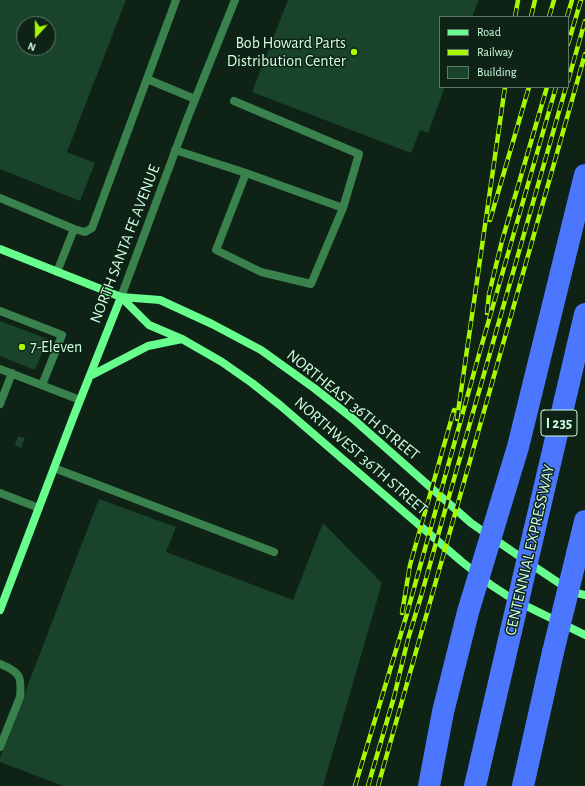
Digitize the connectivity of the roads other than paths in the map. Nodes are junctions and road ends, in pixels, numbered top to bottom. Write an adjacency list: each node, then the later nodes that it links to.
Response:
1 (176, 0): 3 (street)
2 (235, 0): 4 (street, NORTH SANTA FE AVENUE)
3 (147, 79): 4 (street); 11 (street)
4 (195, 99): 6 (street, NORTH SANTA FE AVENUE)
5 (234, 101): 10 (street)
6 (175, 150): 7 (street); 14 (street, NORTH SANTA FE AVENUE)
7 (246, 173): 10 (street); 10 (street)
8 (585, 176): 28 (highway)
9 (0, 198): 11 (street)
10 (343, 208)
11 (74, 229): 13 (street)
12 (0, 249): 13 (main road, NORTHEAST 36TH STREET)
13 (57, 272): 14 (main road, NORTHEAST 36TH STREET)
14 (121, 297): 17 (main road, NORTHWEST 36TH STREET); 20 (main road, NORTH SANTA FE AVENUE); 28 (main road, NORTHEAST 36TH STREET)
15 (0, 311): 21 (street)
16 (585, 314): 37 (highway, CENTENNIAL EXPRESSWAY / I 235, bridge)
17 (182, 339): 20 (main road); 30 (main road, NORTHWEST 36TH STREET)
18 (0, 369): 19 (street)
19 (12, 373): 21 (street); 23 (street)
20 (90, 376): 22 (main road, NORTH SANTA FE AVENUE)
21 (42, 385): 22 (street)
22 (80, 400): 24 (main road, NORTH SANTA FE AVENUE)
23 (0, 404)
24 (54, 468): 26 (main road, NORTH SANTA FE AVENUE); 29 (street)
25 (0, 493): 26 (street)
26 (39, 508): 32 (main road, NORTH SANTA FE AVENUE)
27 (585, 521): 38 (highway, bridge)
28 (491, 536): 30 (highway); 31 (main road)
29 (274, 552)
30 (479, 576): 33 (main road, NORTHWEST 36TH STREET); 36 (highway)
31 (585, 596)
32 (0, 610)
33 (585, 635)
34 (0, 664): 35 (street)
35 (0, 747)
36 (429, 786)
37 (475, 786)
38 (523, 786)

